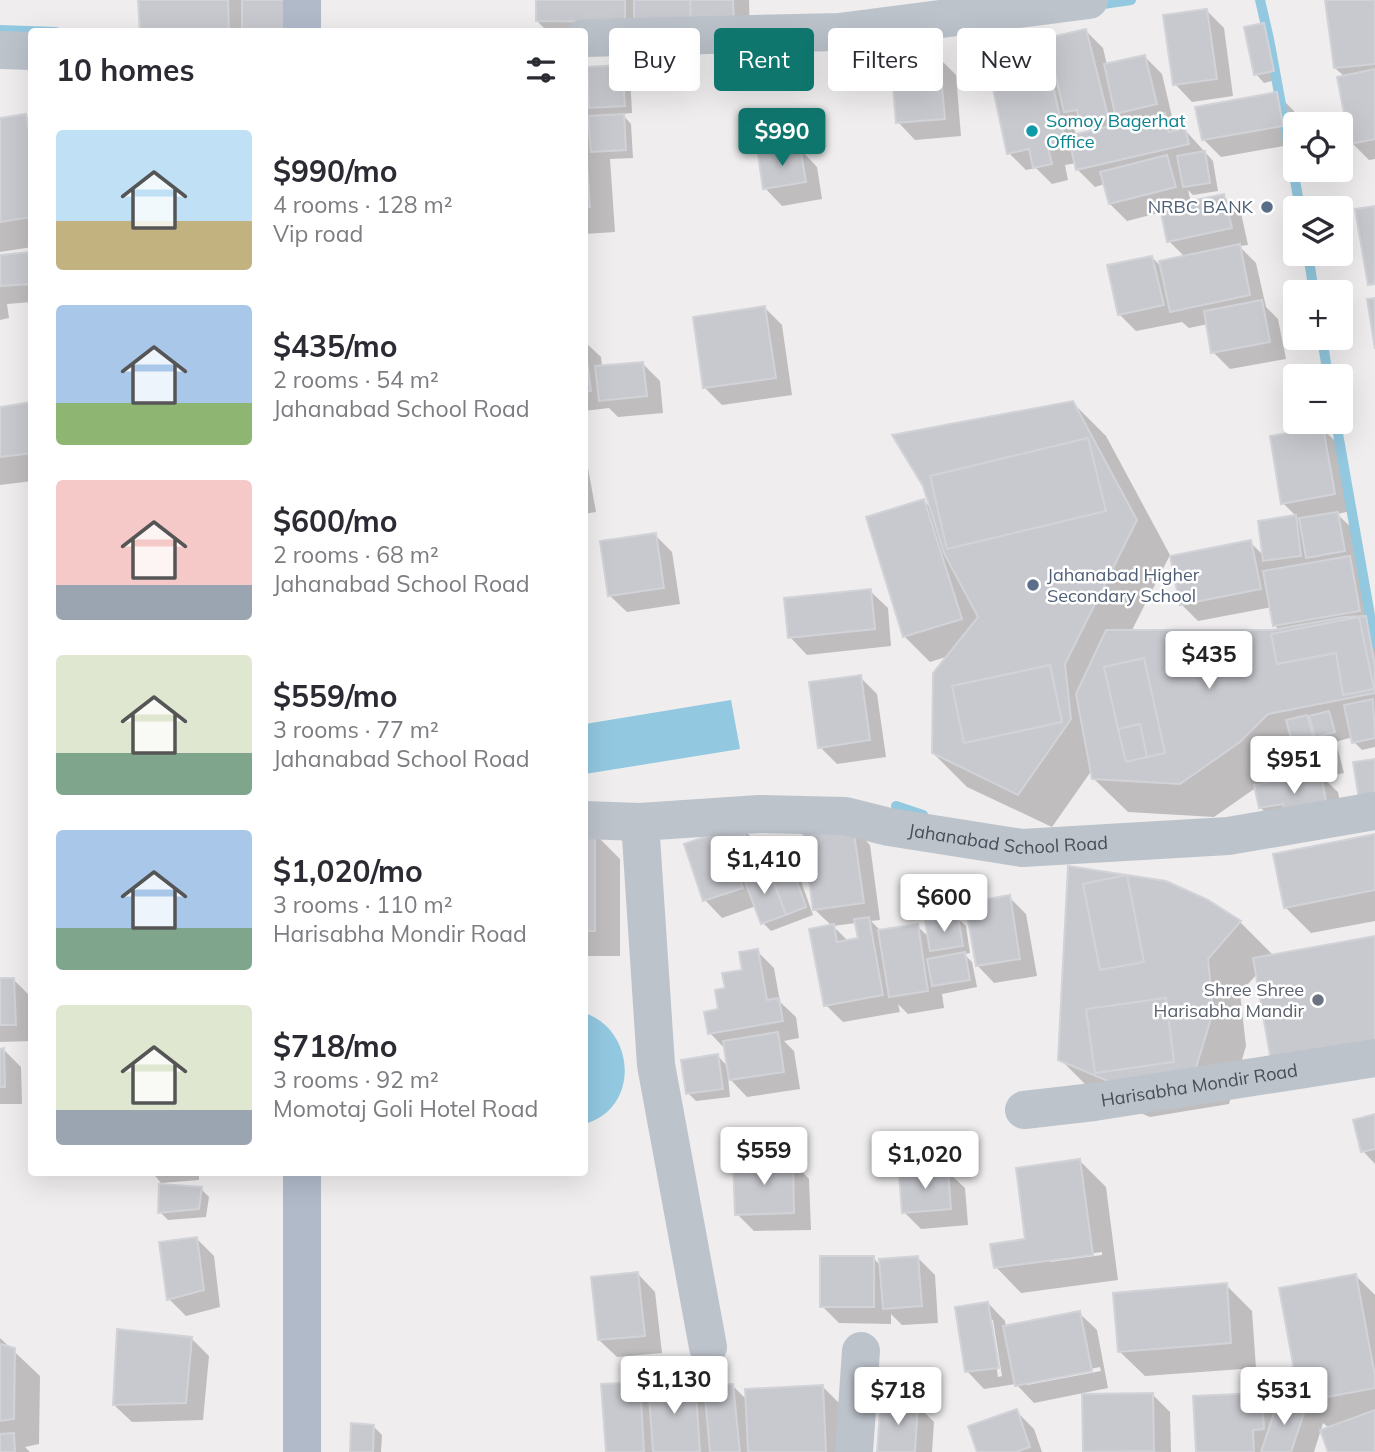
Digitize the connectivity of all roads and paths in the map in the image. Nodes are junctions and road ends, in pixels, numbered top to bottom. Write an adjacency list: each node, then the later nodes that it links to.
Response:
1 (302, 0): 3 (main road)
2 (1089, 0): 4 (street)
3 (302, 28)
4 (588, 38)
5 (0, 50): 6 (street)
6 (28, 51)
7 (1375, 811): 9 (street, Jahanabad School Road)
8 (588, 820): 9 (street, Jahanabad School Road)
9 (640, 822): 13 (street)
10 (1375, 1058): 11 (street, Harisabha Mondir Road)
11 (1024, 1110)
12 (302, 1176): 15 (main road)
13 (708, 1347)
14 (861, 1351): 16 (street)
15 (302, 1452)
16 (854, 1452)

